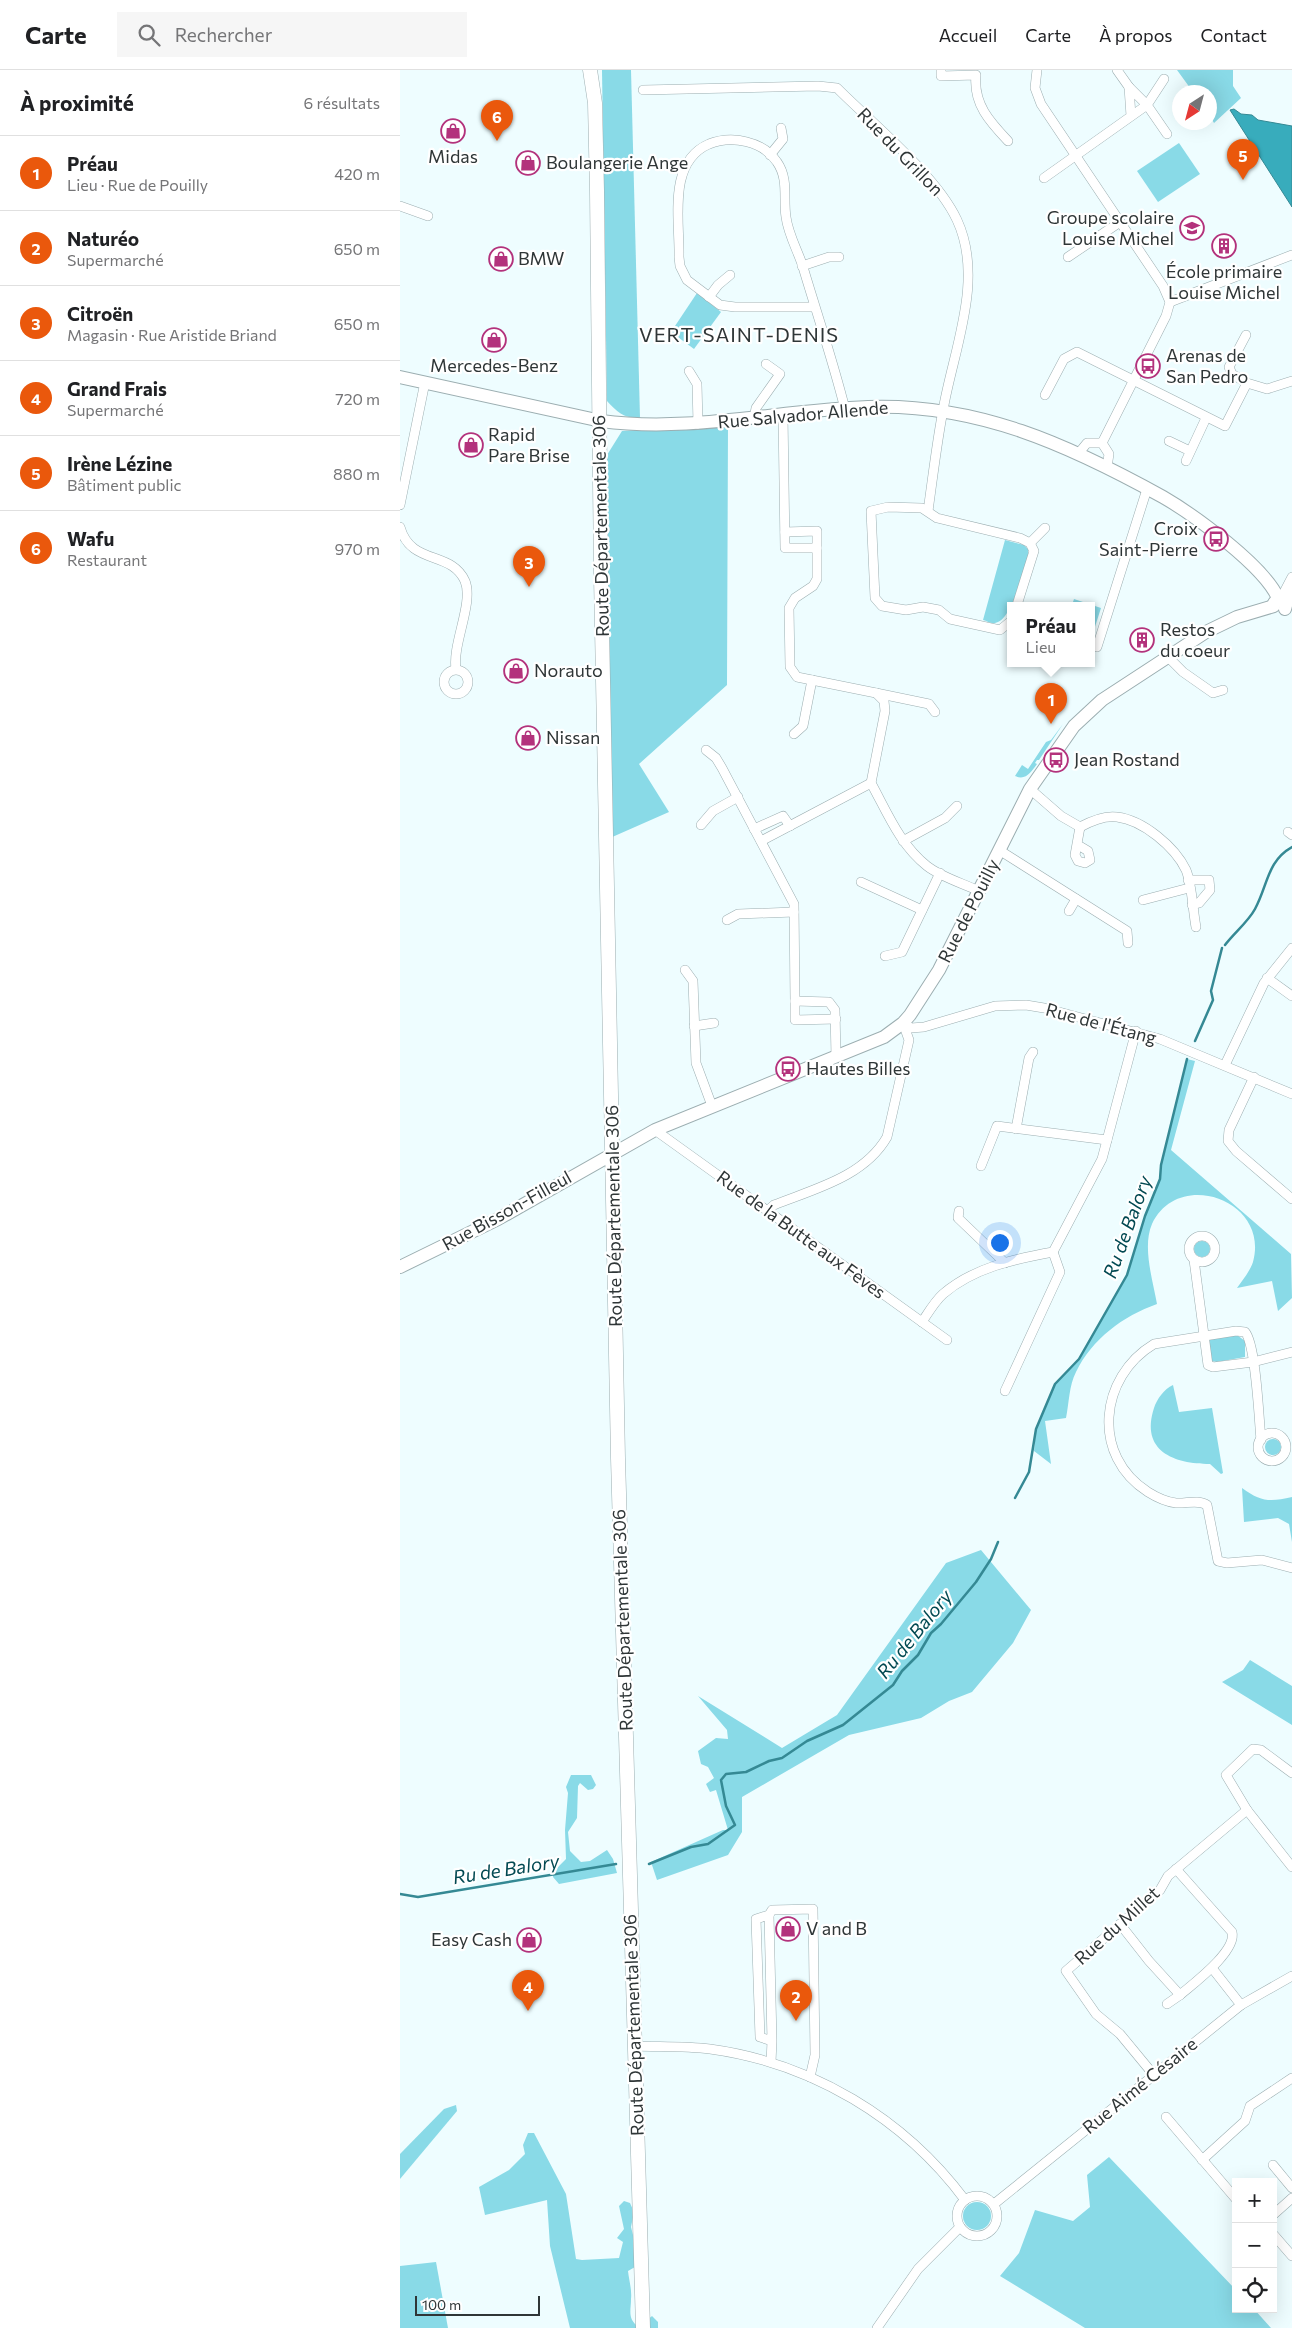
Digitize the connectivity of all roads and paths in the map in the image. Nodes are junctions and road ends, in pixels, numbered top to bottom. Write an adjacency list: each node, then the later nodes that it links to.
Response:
1 (590, 70): 9 (main road, Route Départementale 306)
2 (599, 70): 9 (main road, Route Départementale 306)
3 (941, 70): 14 (street)
4 (1037, 70): 16 (street)
5 (1117, 70): 7 (street)
6 (1164, 79): 10 (street)
7 (1129, 87): 10 (street); 11 (street)
8 (643, 90): 39 (street, Rue du Grillon)
9 (595, 103): 43 (main road, Route Départementale 306)
10 (1147, 105): 11 (street); 13 (street)
11 (1131, 116): 16 (street)
12 (781, 128): 15 (street)
13 (1167, 134)
14 (1008, 141)
15 (770, 155): 24 (street); 26 (street)
16 (1075, 155): 17 (street); 20 (street)
17 (1044, 178)
18 (400, 206): 19 (street)
19 (428, 216)
20 (1120, 222): 23 (street); 27 (street)
21 (1292, 255): 27 (street)
22 (839, 257): 24 (street)
23 (1068, 257)
24 (802, 266): 28 (street)
25 (730, 275): 26 (street)
26 (709, 297): 28 (street)
27 (1170, 302): 33 (street)
28 (814, 307): 38 (street)
29 (1246, 335): 36 (street)
30 (766, 364): 42 (street)
31 (689, 371): 44 (street)
32 (400, 377): 35 (street, Rue Salvador Allende)
33 (1134, 381): 37 (street); 41 (street); 46 (street)
34 (1292, 381): 36 (street)
35 (425, 382): 43 (street, Rue Salvador Allende); 52 (street)
36 (1247, 383): 41 (street)
37 (1045, 395)
38 (845, 409): 39 (street, Rue Salvador Allende); 40 (street, Rue Salvador Allende)
39 (943, 411): 48 (street, Rue Salvador Allende); 53 (street, Rue du Grillon)
40 (783, 416): 42 (street, Rue Salvador Allende); 56 (street)
41 (1206, 418): 47 (street)
42 (754, 419): 44 (street, Rue Salvador Allende)
43 (601, 421): 44 (street, Rue Salvador Allende); 118 (main road, Route Départementale 306)
44 (698, 424)
45 (1169, 441): 47 (street)
46 (1102, 443): 48 (street); 50 (street)
47 (1190, 451): 49 (street)
48 (1078, 454): 50 (street, Rue Salvador Allende)
49 (1186, 461)
50 (1106, 467): 51 (street, Rue Salvador Allende)
51 (1147, 489): 62 (street, Rue Salvador Allende); 64 (street)
52 (400, 504)
53 (928, 511): 57 (street); 63 (street)
54 (400, 527): 66 (street)
55 (1045, 528): 57 (street)
56 (785, 532): 58 (street); 58 (street)
57 (1030, 543): 61 (street)
58 (817, 548): 67 (street)
59 (1292, 577): 62 (street)
60 (1292, 587): 62 (street)
61 (1018, 602)
62 (1283, 605): 65 (street, Rue de Pouilly)
63 (1007, 624)
64 (1097, 647)
65 (1168, 657): 68 (street); 74 (street, Rue de Pouilly)
66 (456, 669)
67 (812, 680): 69 (street); 71 (street)
68 (1223, 690)
69 (876, 693): 70 (street); 73 (street)
70 (935, 712)
71 (794, 734)
72 (706, 750): 75 (street)
73 (871, 783): 78 (street); 82 (street)
74 (1030, 789): 79 (street); 84 (street, Rue de Pouilly)
75 (738, 797): 77 (street); 80 (street)
76 (957, 806): 82 (street)
77 (701, 825)
78 (790, 826): 80 (street); 81 (street)
79 (1080, 827): 83 (street); 87 (street)
80 (754, 829): 81 (street)
81 (761, 841): 94 (street)
82 (904, 841): 85 (street)
83 (1078, 845)
84 (999, 850): 88 (street, Rue de Pouilly); 89 (street)
85 (940, 873): 88 (street); 92 (street)
86 (861, 882): 92 (street)
87 (1189, 884): 90 (street); 91 (street); 91 (street)
88 (979, 891): 106 (street, Rue de Pouilly)
89 (1076, 899): 93 (street); 97 (street)
90 (1143, 900)
91 (1192, 905): 96 (street)
92 (922, 910): 99 (street)
93 (1069, 911)
94 (794, 912): 95 (street); 103 (street)
95 (727, 920)
96 (1196, 927)
97 (1128, 943)
98 (1292, 948): 101 (street)
99 (885, 956)
100 (685, 970): 107 (street)
101 (1267, 978): 102 (street); 111 (street)
102 (1292, 996)
103 (795, 1001): 104 (street); 104 (street)
104 (836, 1019): 110 (street)
105 (714, 1023): 107 (street)
106 (903, 1023): 108 (street, Rue de l'Étang); 110 (street, Rue de Pouilly); 121 (street)
107 (694, 1026): 114 (street)
108 (1136, 1031): 111 (street, Rue de l'Étang); 117 (street)
109 (1033, 1052): 115 (street)
110 (836, 1057): 114 (street, Rue de Pouilly)
111 (1225, 1065): 112 (street, Rue de l'Étang)
112 (1254, 1077): 113 (street, Rue de l'Étang); 120 (street)
113 (1292, 1094)
114 (712, 1106): 116 (street, Rue de Pouilly)
115 (1016, 1129): 117 (street); 119 (street)
116 (655, 1130): 118 (street, Rue de Pouilly); 121 (street, Rue de la Butte aux Fèves)
117 (1107, 1140): 123 (street)
118 (613, 1153): 126 (street, Rue Bisson-Filleul); 149 (main road, Route Départementale 306)
119 (981, 1166)
120 (1292, 1199)
121 (767, 1211): 127 (street, Rue de la Butte aux Fèves)
122 (959, 1211): 125 (street)
123 (1053, 1252): 125 (street); 132 (street)
124 (1194, 1260): 128 (street)
125 (1005, 1263): 127 (street)
126 (400, 1267)
127 (922, 1322): 129 (street, Rue de la Butte aux Fèves)
128 (1203, 1336): 131 (street); 131 (street); 134 (street)
129 (947, 1340)
130 (1292, 1352): 131 (street)
131 (1253, 1362): 133 (street)
132 (1005, 1391)
133 (1261, 1440)
134 (1291, 1573)
135 (1292, 1773): 136 (street)
136 (1246, 1810): 137 (street); 138 (street, Rue du Millet)
137 (1292, 1867)
138 (1176, 1869): 140 (street, Rue du Millet); 141 (street)
139 (769, 1915): 143 (street); 144 (street); 152 (street)
140 (1120, 1924): 145 (street); 151 (street, Rue du Millet)
141 (1212, 1968): 145 (street); 147 (street)
142 (1292, 1976): 147 (street, Rue Aimé Césaire)
143 (757, 1982): 144 (street); 148 (street)
144 (770, 1986): 148 (street)
145 (1180, 1995): 146 (street)
146 (1167, 2004)
147 (1241, 2005): 151 (street, Rue Aimé Césaire)
148 (772, 2041): 150 (street)
149 (634, 2046): 150 (street); 166 (main road, Route Départementale 306)
150 (771, 2062): 152 (street)
151 (1154, 2074): 161 (street, Rue Aimé Césaire)
152 (810, 2077): 160 (street)
153 (1292, 2078): 155 (street)
154 (1166, 2117): 155 (street)
155 (1202, 2160): 158 (street)
156 (1273, 2165): 157 (street)
157 (1292, 2188)
158 (1232, 2194)
159 (1292, 2198): 162 (street)
160 (965, 2200): 161 (street); 163 (street)
161 (994, 2204): 163 (street)
162 (1277, 2211)
163 (960, 2227): 167 (street)
164 (1277, 2239): 165 (street)
165 (1292, 2256)
166 (643, 2328)
167 (877, 2328)

